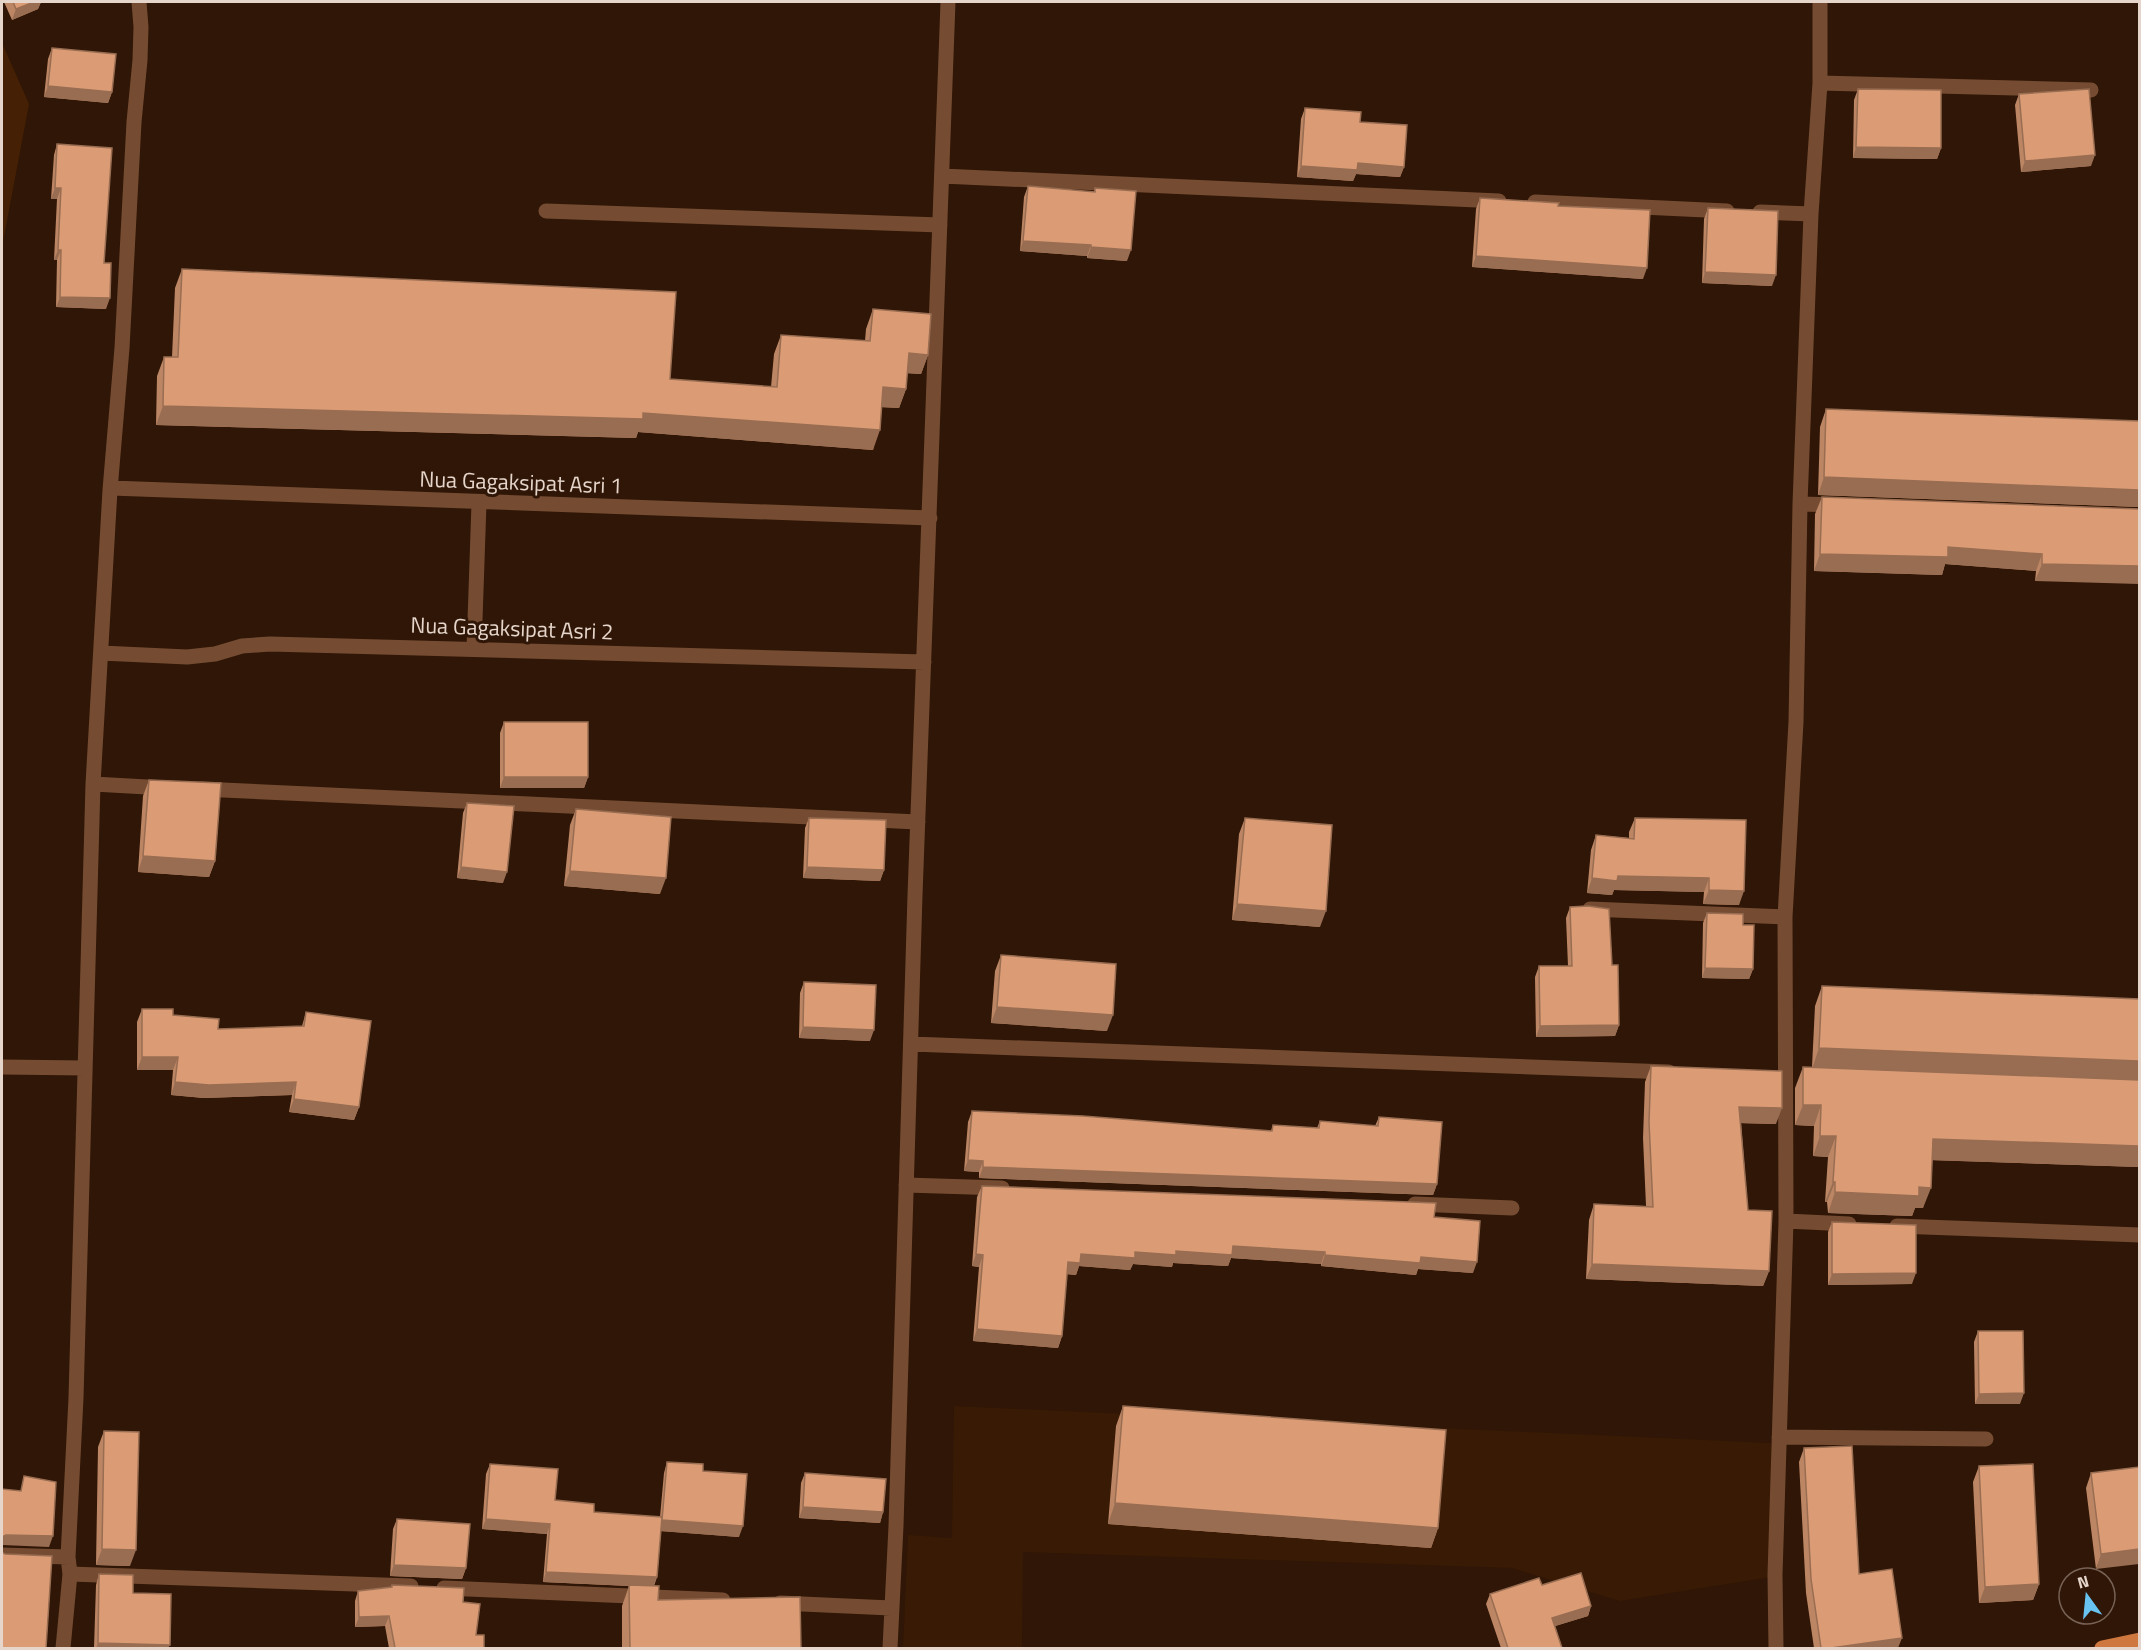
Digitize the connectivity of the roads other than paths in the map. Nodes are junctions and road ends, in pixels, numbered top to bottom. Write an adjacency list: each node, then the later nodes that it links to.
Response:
1 (139, 2): 10 (street)
2 (948, 2): 6 (street)
3 (1820, 2): 4 (street)
4 (1820, 83): 5 (street); 8 (street)
5 (2091, 90)
6 (942, 176): 8 (street); 9 (street)
7 (546, 211): 9 (street)
8 (1811, 214): 12 (street)
9 (940, 225): 14 (street)
10 (111, 489): 11 (street, Nua Gagaksipat Asri 1); 16 (street)
11 (479, 503): 14 (street, Nua Gagaksipat Asri 1); 15 (street)
12 (1800, 504): 13 (street); 21 (street)
13 (1854, 506)
14 (930, 518): 17 (street)
15 (474, 649): 16 (street, Nua Gagaksipat Asri 2); 17 (street, Nua Gagaksipat Asri 2)
16 (101, 653): 18 (street)
17 (924, 663): 19 (street)
18 (93, 784): 19 (street); 24 (street)
19 (918, 822): 22 (street)
20 (1589, 909): 21 (street)
21 (1785, 917): 26 (street)
22 (911, 1044): 25 (street); 28 (street)
23 (2, 1067): 24 (street)
24 (85, 1068): 37 (street)
25 (1689, 1073)
26 (1779, 1076): 27 (street); 32 (street)
27 (1804, 1077)
28 (906, 1185): 29 (street); 41 (street)
29 (1013, 1189)
30 (1405, 1203): 31 (street)
31 (1512, 1208)
32 (1786, 1221): 33 (street); 34 (street)
33 (2139, 1235)
34 (1779, 1437): 35 (street); 45 (street)
35 (1986, 1439)
36 (2, 1555): 37 (street)
37 (68, 1557): 38 (street)
38 (70, 1574): 39 (street); 43 (street)
39 (737, 1601)
40 (760, 1602): 41 (street)
41 (891, 1608): 44 (street)
42 (2139, 1640): 46 (main road)
43 (63, 1648)
44 (890, 1648)
45 (1776, 1648)
46 (2102, 1648)

